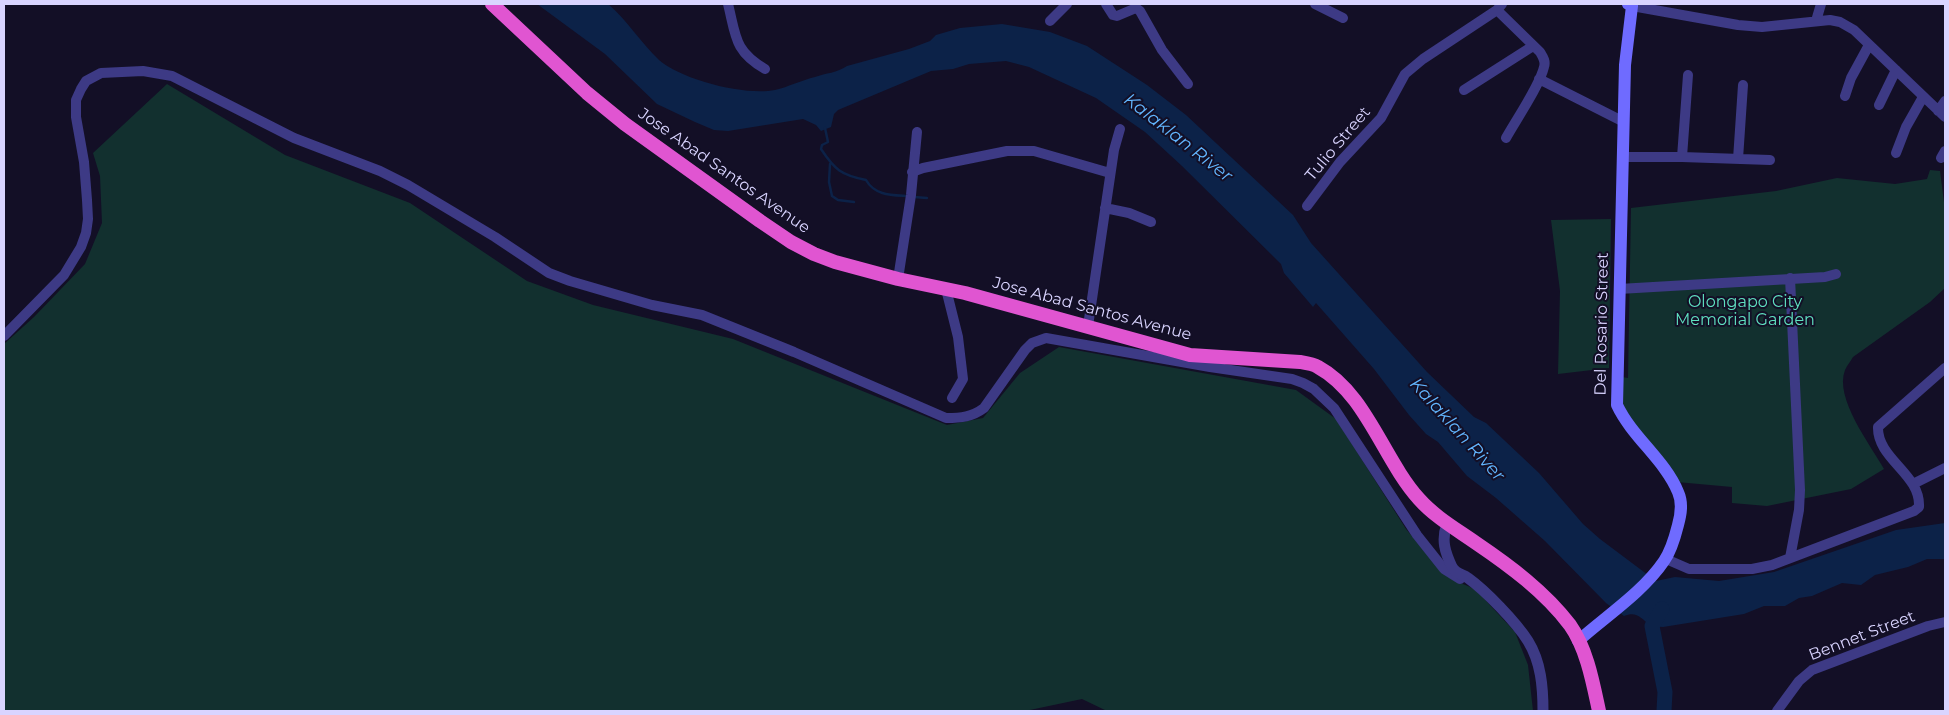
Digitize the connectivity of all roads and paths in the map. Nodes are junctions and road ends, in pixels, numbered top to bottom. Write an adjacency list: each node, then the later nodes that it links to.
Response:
1 (492, 4): 41 (highway, Jose Abad Santos Avenue)
2 (728, 4): 14 (street)
3 (1067, 4): 10 (street)
4 (1106, 4): 18 (street)
5 (1316, 4): 9 (street)
6 (1821, 4): 11 (street)
7 (1630, 5): 11 (street); 26 (main road, Del Rosario Street)
8 (1499, 7): 13 (street); 37 (street, Tulio Street)
9 (1343, 18)
10 (1050, 21)
11 (1816, 21): 12 (street)
12 (1869, 45): 15 (street); 21 (street)
13 (1533, 46): 17 (street); 20 (street)
14 (765, 69)
15 (1896, 70): 22 (street); 24 (street)
16 (1688, 75): 31 (street)
17 (1539, 79): 26 (street); 29 (street)
18 (1188, 84)
19 (1743, 85): 33 (street)
20 (1464, 90)
21 (1845, 96)
22 (1923, 97): 25 (street); 30 (street)
23 (1945, 101): 25 (street)
24 (1879, 104)
25 (1942, 114)
26 (1624, 122): 32 (main road, Del Rosario Street)
27 (1120, 129): 36 (street)
28 (917, 132): 35 (street)
29 (1506, 138)
30 (1896, 153)
31 (1682, 156): 32 (street); 33 (street)
32 (1622, 157): 44 (main road, Del Rosario Street)
33 (1738, 159): 34 (street)
34 (1770, 160)
35 (912, 172): 36 (street); 41 (street)
36 (1110, 173): 38 (street)
37 (1307, 206)
38 (1105, 208): 39 (street); 45 (street)
39 (1150, 222)
40 (1836, 274): 42 (street)
41 (898, 278): 43 (highway, Jose Abad Santos Avenue)
42 (1790, 278): 44 (street); 52 (street)
43 (946, 289): 45 (highway, Jose Abad Santos Avenue); 48 (street)
44 (1618, 289): 53 (main road, Del Rosario Street)
45 (1088, 326): 51 (highway, Jose Abad Santos Avenue)
46 (4, 336): 54 (street)
47 (1945, 368): 50 (street)
48 (952, 398)
49 (1945, 468): 50 (street)
50 (1913, 484): 52 (street)
51 (1447, 524): 54 (street); 56 (highway, Jose Abad Santos Avenue)
52 (1790, 558): 53 (street)
53 (1666, 559): 56 (main road, Del Rosario Street)
54 (1475, 584): 57 (street)
55 (1945, 622): 59 (street, Bennet Street)
56 (1578, 641): 58 (highway, Jose Abad Santos Avenue)
57 (1543, 711)
58 (1599, 711)
59 (1777, 711)

